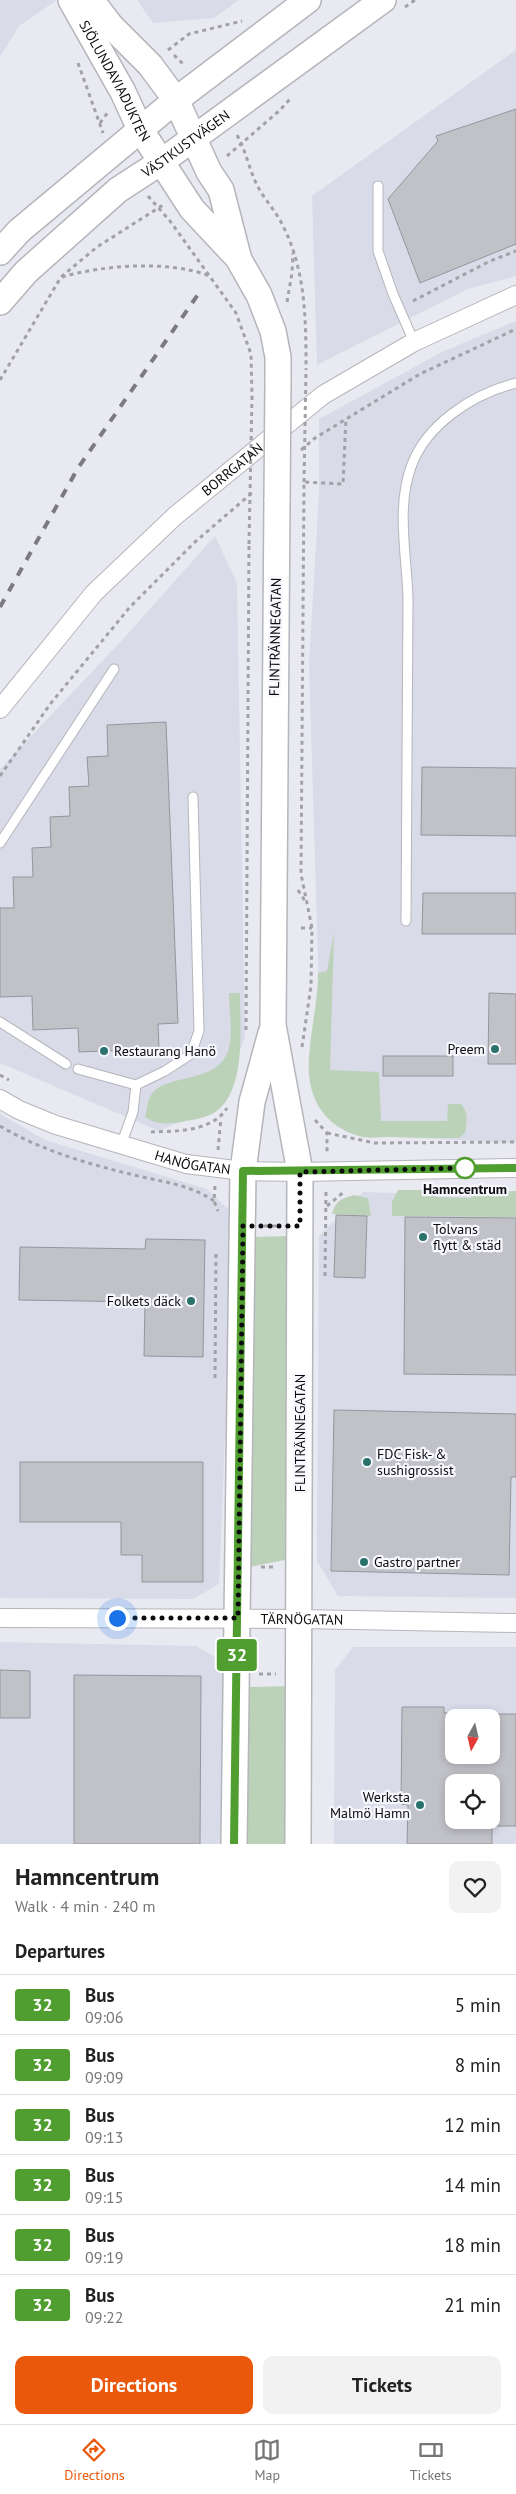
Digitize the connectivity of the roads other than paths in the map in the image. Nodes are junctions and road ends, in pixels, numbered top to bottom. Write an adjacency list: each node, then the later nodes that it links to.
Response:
1 (71, 0): 5 (street, SJÖLUNDAVIADUKTEN)
2 (91, 0): 5 (street, SJÖLUNDAVIADUKTEN)
3 (308, 0): 6 (street)
4 (383, 0): 8 (street, VÄSTKUSTVÄGEN)
5 (101, 31): 6 (street, SJÖLUNDAVIADUKTEN); 7 (street, SJÖLUNDAVIADUKTEN)
6 (176, 100): 7 (street); 8 (street, SJÖLUNDAVIADUKTEN)
7 (140, 129): 9 (street, SJÖLUNDAVIADUKTEN); 11 (street)
8 (195, 138): 9 (street, VÄSTKUSTVÄGEN); 12 (street, FLINTRÄNNEGATAN)
9 (161, 162): 12 (street, FLINTRÄNNEGATAN); 14 (street, VÄSTKUSTVÄGEN)
10 (378, 186): 15 (lane)
11 (0, 252)
12 (238, 258): 23 (street, FLINTRÄNNEGATAN, bridge)
13 (516, 295): 15 (street, BORRGATAN)
14 (0, 302)
15 (414, 342): 18 (street, BORRGATAN)
16 (516, 383): 21 (lane)
17 (114, 669): 20 (lane)
18 (0, 709)
19 (193, 797): 26 (lane)
20 (0, 843)
21 (406, 921)
22 (0, 1022): 24 (lane)
23 (272, 1026): 30 (street, FLINTRÄNNEGATAN); 31 (street, FLINTRÄNNEGATAN)
24 (66, 1064)
25 (78, 1070): 26 (lane)
26 (136, 1085): 28 (lane)
27 (0, 1099): 28 (street, HANÖGATAN)
28 (121, 1145): 30 (street, HANÖGATAN)
29 (516, 1168): 31 (street, HANÖGATAN)
30 (243, 1171): 31 (street, HANÖGATAN); 33 (street, FLINTRÄNNEGATAN)
31 (300, 1172): 34 (street, FLINTRÄNNEGATAN)
32 (0, 1618): 33 (street, TÄRNÖGATAN)
33 (238, 1618): 34 (street, TÄRNÖGATAN); 36 (street, FLINTRÄNNEGATAN)
34 (300, 1619): 35 (street, TÄRNÖGATAN); 37 (street, FLINTRÄNNEGATAN)
35 (516, 1623)
36 (234, 1844)
37 (298, 1844)

